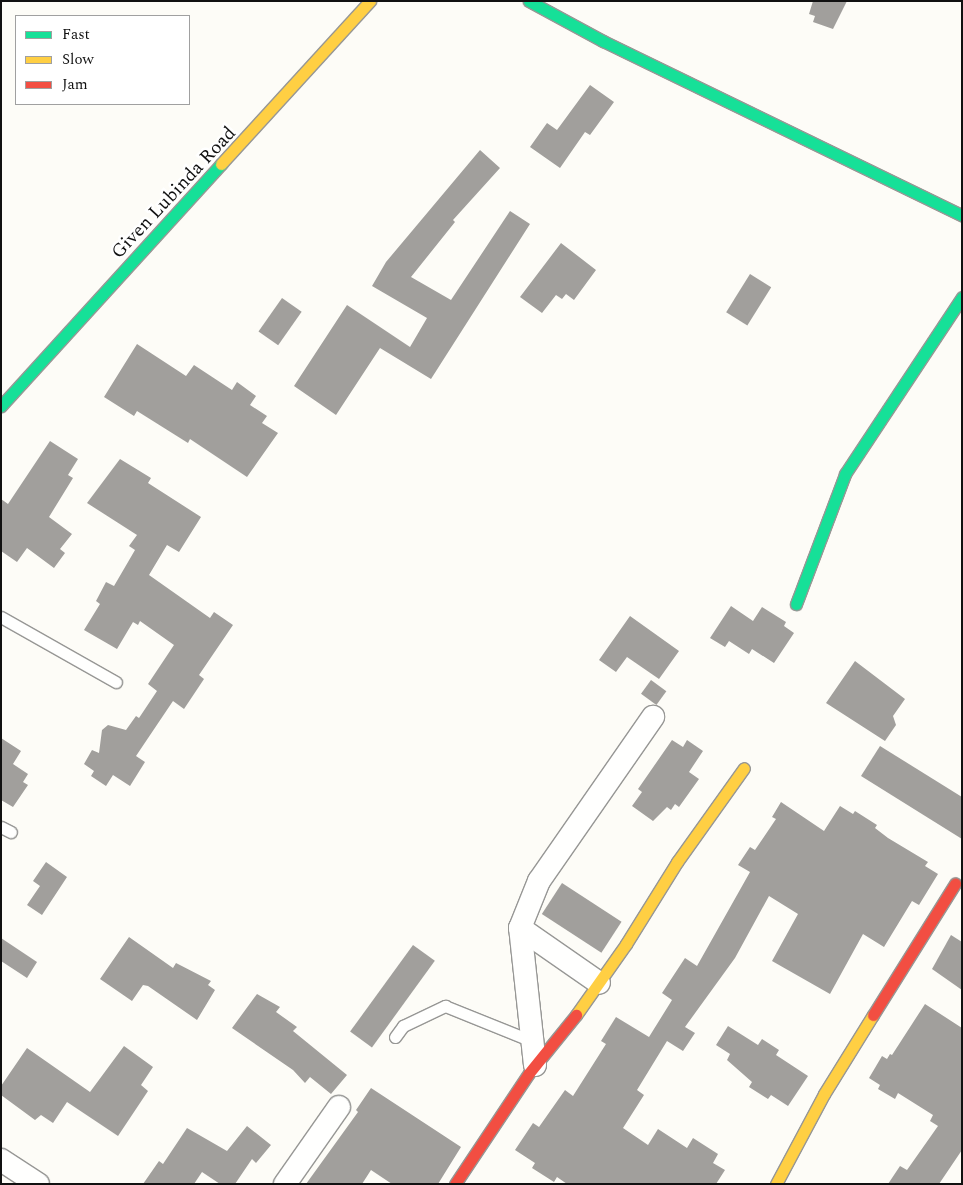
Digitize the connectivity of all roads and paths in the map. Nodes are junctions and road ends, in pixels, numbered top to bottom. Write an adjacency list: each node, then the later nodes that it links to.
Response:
1 (370, 1): 5 (street, Given Lubinda Road)
2 (530, 1): 3 (street)
3 (962, 215)
4 (962, 297): 6 (street)
5 (1, 406)
6 (796, 604)
7 (1, 617): 8 (lane)
8 (116, 682)
9 (653, 717): 12 (street)
10 (744, 768): 13 (street)
11 (955, 884): 22 (street)
12 (520, 928): 13 (street); 15 (street)
13 (599, 983): 16 (street)
14 (395, 1037): 15 (lane)
15 (532, 1041): 16 (street)
16 (535, 1066): 21 (street)
17 (339, 1107): 20 (street)
18 (8, 1171): 19 (street)
19 (38, 1184)
20 (285, 1184)
21 (455, 1184)
22 (776, 1184)

